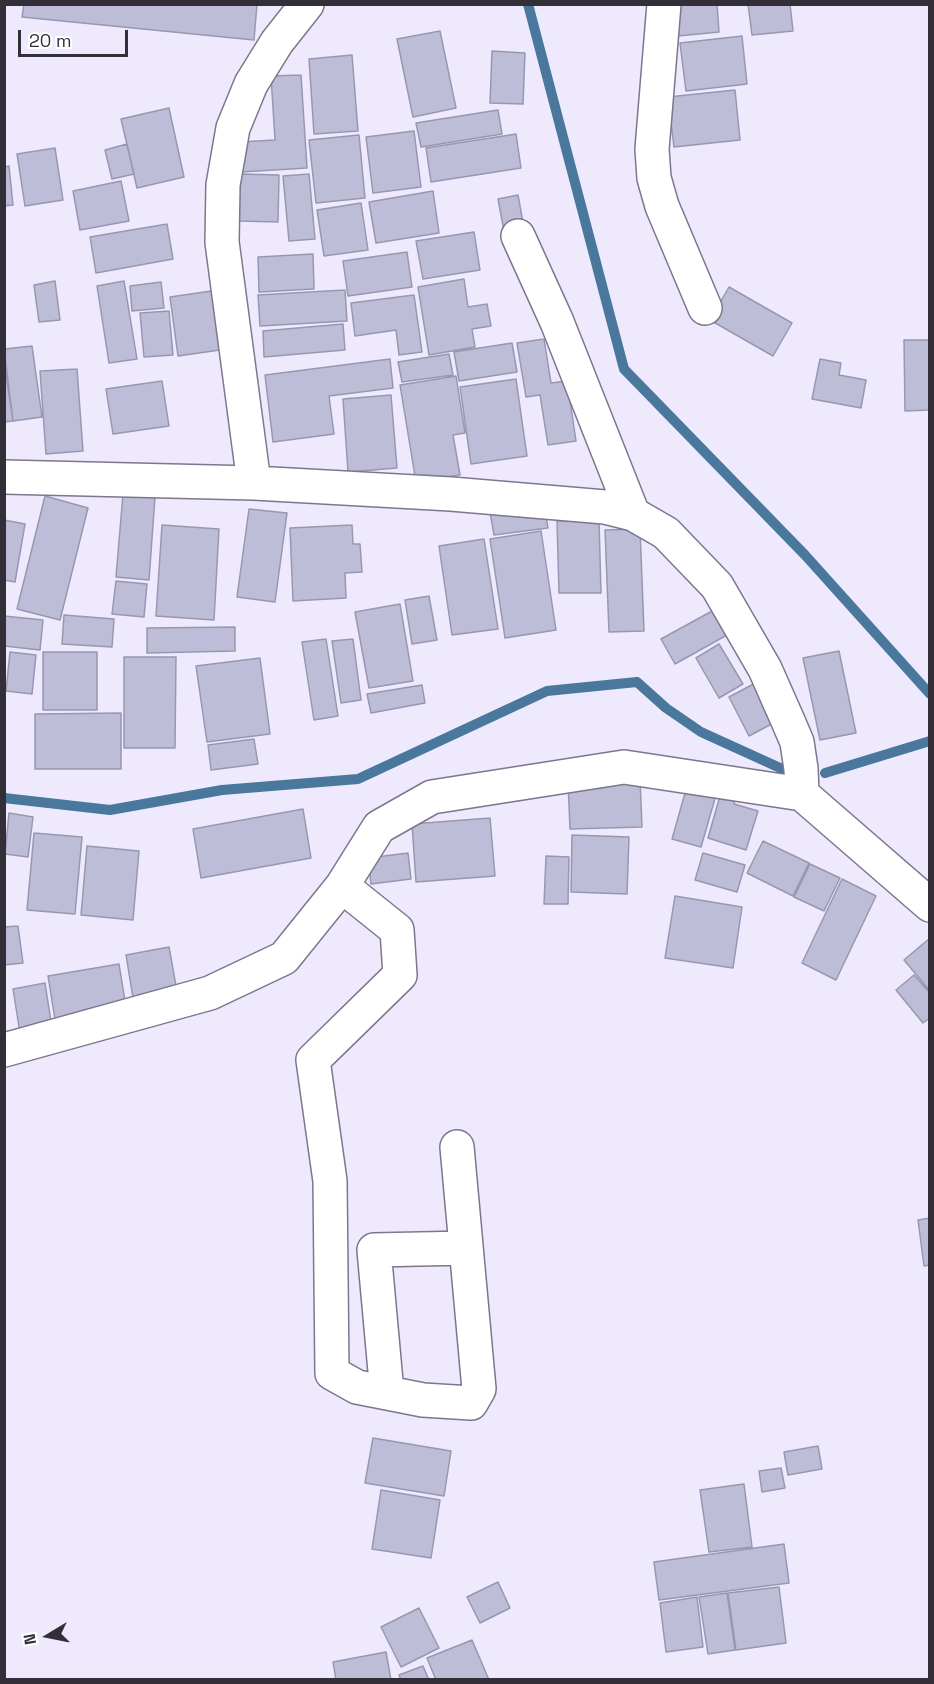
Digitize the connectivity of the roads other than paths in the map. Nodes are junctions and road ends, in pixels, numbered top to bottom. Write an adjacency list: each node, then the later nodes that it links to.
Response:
1 (307, 4): 6 (street)
2 (664, 4): 4 (street)
3 (518, 236): 7 (street)
4 (705, 308)
5 (4, 477): 6 (street)
6 (254, 483): 7 (street)
7 (633, 514): 8 (street)
8 (802, 794): 9 (street); 10 (street)
9 (342, 886): 11 (street); 14 (street)
10 (930, 905)
11 (4, 1050)
12 (457, 1147): 13 (street)
13 (466, 1248): 14 (street); 14 (street)
14 (387, 1393)

